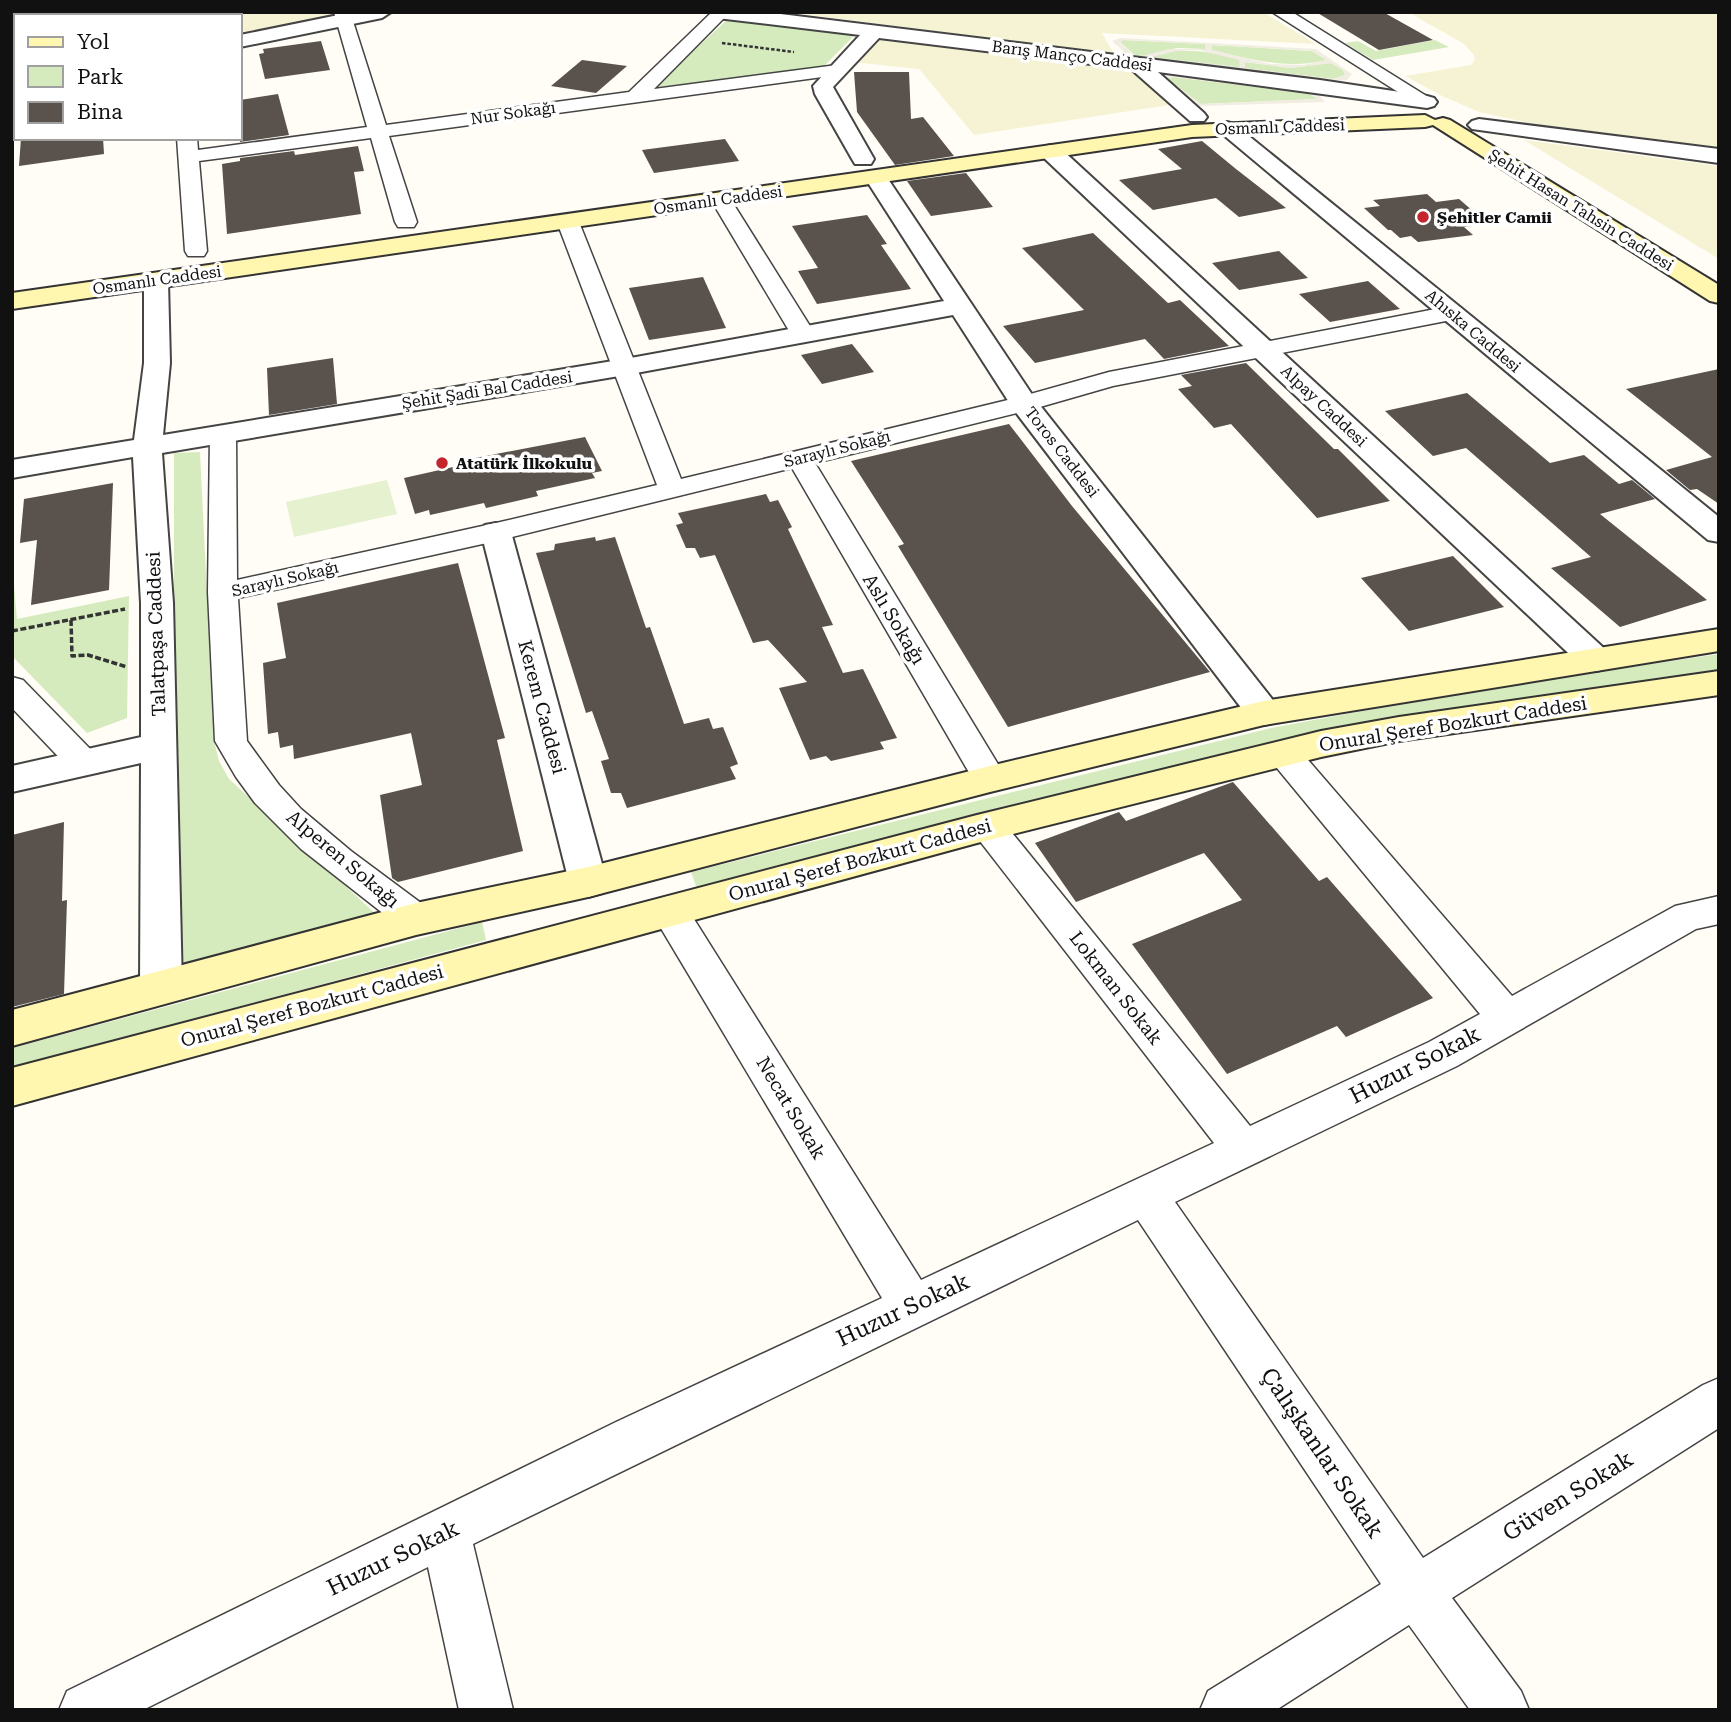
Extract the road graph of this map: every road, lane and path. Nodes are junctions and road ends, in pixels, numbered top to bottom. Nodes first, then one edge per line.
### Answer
1 (382, 12) edge
2 (1280, 12) edge
3 (719, 13) edge
4 (343, 16) edge
5 (873, 33) junction
6 (694, 39) junction
7 (242, 41) edge
8 (1137, 64) junction
9 (842, 65) junction
10 (635, 97) junction
11 (1446, 114) junction
12 (1207, 117) junction
13 (379, 131) junction
14 (188, 148) edge
15 (1051, 152) junction
16 (1719, 156) edge
17 (869, 168) junction
18 (721, 200) junction
19 (406, 222) junction
20 (568, 222) junction
21 (380, 226) dead end
22 (222, 248) dead end
23 (196, 251) junction
24 (163, 268) junction
25 (1719, 272) edge
26 (1719, 296) edge
27 (12, 300) edge
28 (960, 306) junction
29 (1451, 313) junction
30 (803, 334) junction
31 (1264, 349) junction
32 (625, 367) junction
33 (1024, 404) junction
34 (223, 434) junction
35 (147, 448) junction
36 (799, 458) junction
37 (12, 469) edge
38 (672, 489) junction
39 (496, 532) junction
40 (1719, 533) edge
41 (223, 592) junction
42 (158, 603) junction
43 (71, 620) junction
44 (12, 631) edge
45 (1719, 640) edge
46 (1596, 660) junction
47 (158, 663) junction
48 (1719, 683) edge
49 (12, 688) edge
50 (1265, 713) junction
51 (159, 746) junction
52 (1284, 754) junction
53 (83, 763) junction
54 (12, 779) edge
55 (990, 779) junction
56 (988, 827) junction
57 (588, 882) junction
58 (669, 910) junction
59 (1719, 910) edge
60 (416, 919) junction
61 (161, 987) junction
62 (1507, 1018) junction
63 (12, 1028) edge
64 (12, 1087) edge
65 (1244, 1149) junction
66 (1145, 1195) junction
67 (912, 1306) junction
68 (1719, 1401) edge
69 (445, 1532) junction
70 (1416, 1591) junction
71 (86, 1710) edge
72 (486, 1710) edge
73 (1227, 1710) edge
74 (1502, 1710) edge

1 - 4 street
2 - 11 street, Şehit Hasan Tahsin Caddesi
3 - 5 street, Barış Manço Caddesi
3 - 6 street
4 - 7 street
4 - 13 street
5 - 8 street, Barış Manço Caddesi
5 - 9 street, Toros Caddesi
6 - 9 path
6 - 10 street
8 - 11 street, Barış Manço Caddesi
8 - 12 street, Ahıska Caddesi
9 - 10 street, Nur Sokağı
9 - 17 street, Toros Caddesi
10 - 13 street, Nur Sokağı
11 - 12 main road, Osmanlı Caddesi
11 - 16 street, Barış Manço Caddesi
11 - 25 main road, Şehit Hasan Tahsin Caddesi
11 - 26 main road, Şehit Hasan Tahsin Caddesi
12 - 15 main road, Osmanlı Caddesi
12 - 17 main road, Osmanlı Caddesi
12 - 29 street, Ahıska Caddesi
13 - 14 street, Nur Sokağı
13 - 19 street
14 - 23 street
15 - 17 main road, Osmanlı Caddesi
15 - 31 street, Alpay Caddesi
17 - 18 main road, Osmanlı Caddesi
17 - 19 main road, Osmanlı Caddesi
17 - 28 street, Toros Caddesi
18 - 20 main road, Osmanlı Caddesi
18 - 30 street
19 - 21 main road, Osmanlı Caddesi
20 - 24 main road, Osmanlı Caddesi
20 - 32 street
22 - 23 main road, Osmanlı Caddesi
23 - 24 main road, Osmanlı Caddesi
24 - 27 main road, Osmanlı Caddesi
24 - 35 street, Talatpaşa Caddesi
28 - 30 street, Şehit Şadi Bal Caddesi
28 - 33 street, Toros Caddesi
29 - 31 street, Saraylı Sokağı
29 - 40 street, Ahıska Caddesi
30 - 32 street, Şehit Şadi Bal Caddesi
31 - 33 street, Saraylı Sokağı
31 - 46 street, Alpay Caddesi
32 - 34 street, Şehit Şadi Bal Caddesi
32 - 38 street
33 - 36 street, Saraylı Sokağı
33 - 50 street, Toros Caddesi
34 - 35 street, Şehit Şadi Bal Caddesi
34 - 41 street, Alperen Sokağı
35 - 37 street, Şehit Şadi Bal Caddesi
35 - 42 street, Talatpaşa Caddesi
36 - 38 street, Saraylı Sokağı
36 - 55 street, Aslı Sokağı
38 - 39 street, Saraylı Sokağı
39 - 41 street, Saraylı Sokağı
39 - 57 street, Kerem Caddesi
41 - 60 street, Alperen Sokağı
42 - 43 path
42 - 47 street, Talatpaşa Caddesi
43 - 44 path
43 - 47 path
45 - 46 main road
46 - 50 main road
47 - 51 street, Talatpaşa Caddesi
48 - 52 main road, Onural Şeref Bozkurt Caddesi
49 - 53 street
50 - 55 main road
51 - 53 street
51 - 61 street, Talatpaşa Caddesi
52 - 56 main road, Onural Şeref Bozkurt Caddesi
52 - 62 street
53 - 54 street
55 - 57 main road
56 - 58 main road, Onural Şeref Bozkurt Caddesi
56 - 65 street, Lokman Sokak
57 - 60 main road
58 - 64 main road, Onural Şeref Bozkurt Caddesi
58 - 67 street, Necat Sokak
59 - 62 street, Huzur Sokak
60 - 61 main road
61 - 63 main road
62 - 65 street, Huzur Sokak
65 - 66 street, Huzur Sokak
66 - 67 street, Huzur Sokak
66 - 70 street, Çalışkanlar Sokak
67 - 69 street, Huzur Sokak
68 - 70 street, Güven Sokak
69 - 71 street, Huzur Sokak
69 - 72 street
70 - 73 street, Güven Sokak
70 - 74 street, Çalışkanlar Sokak

